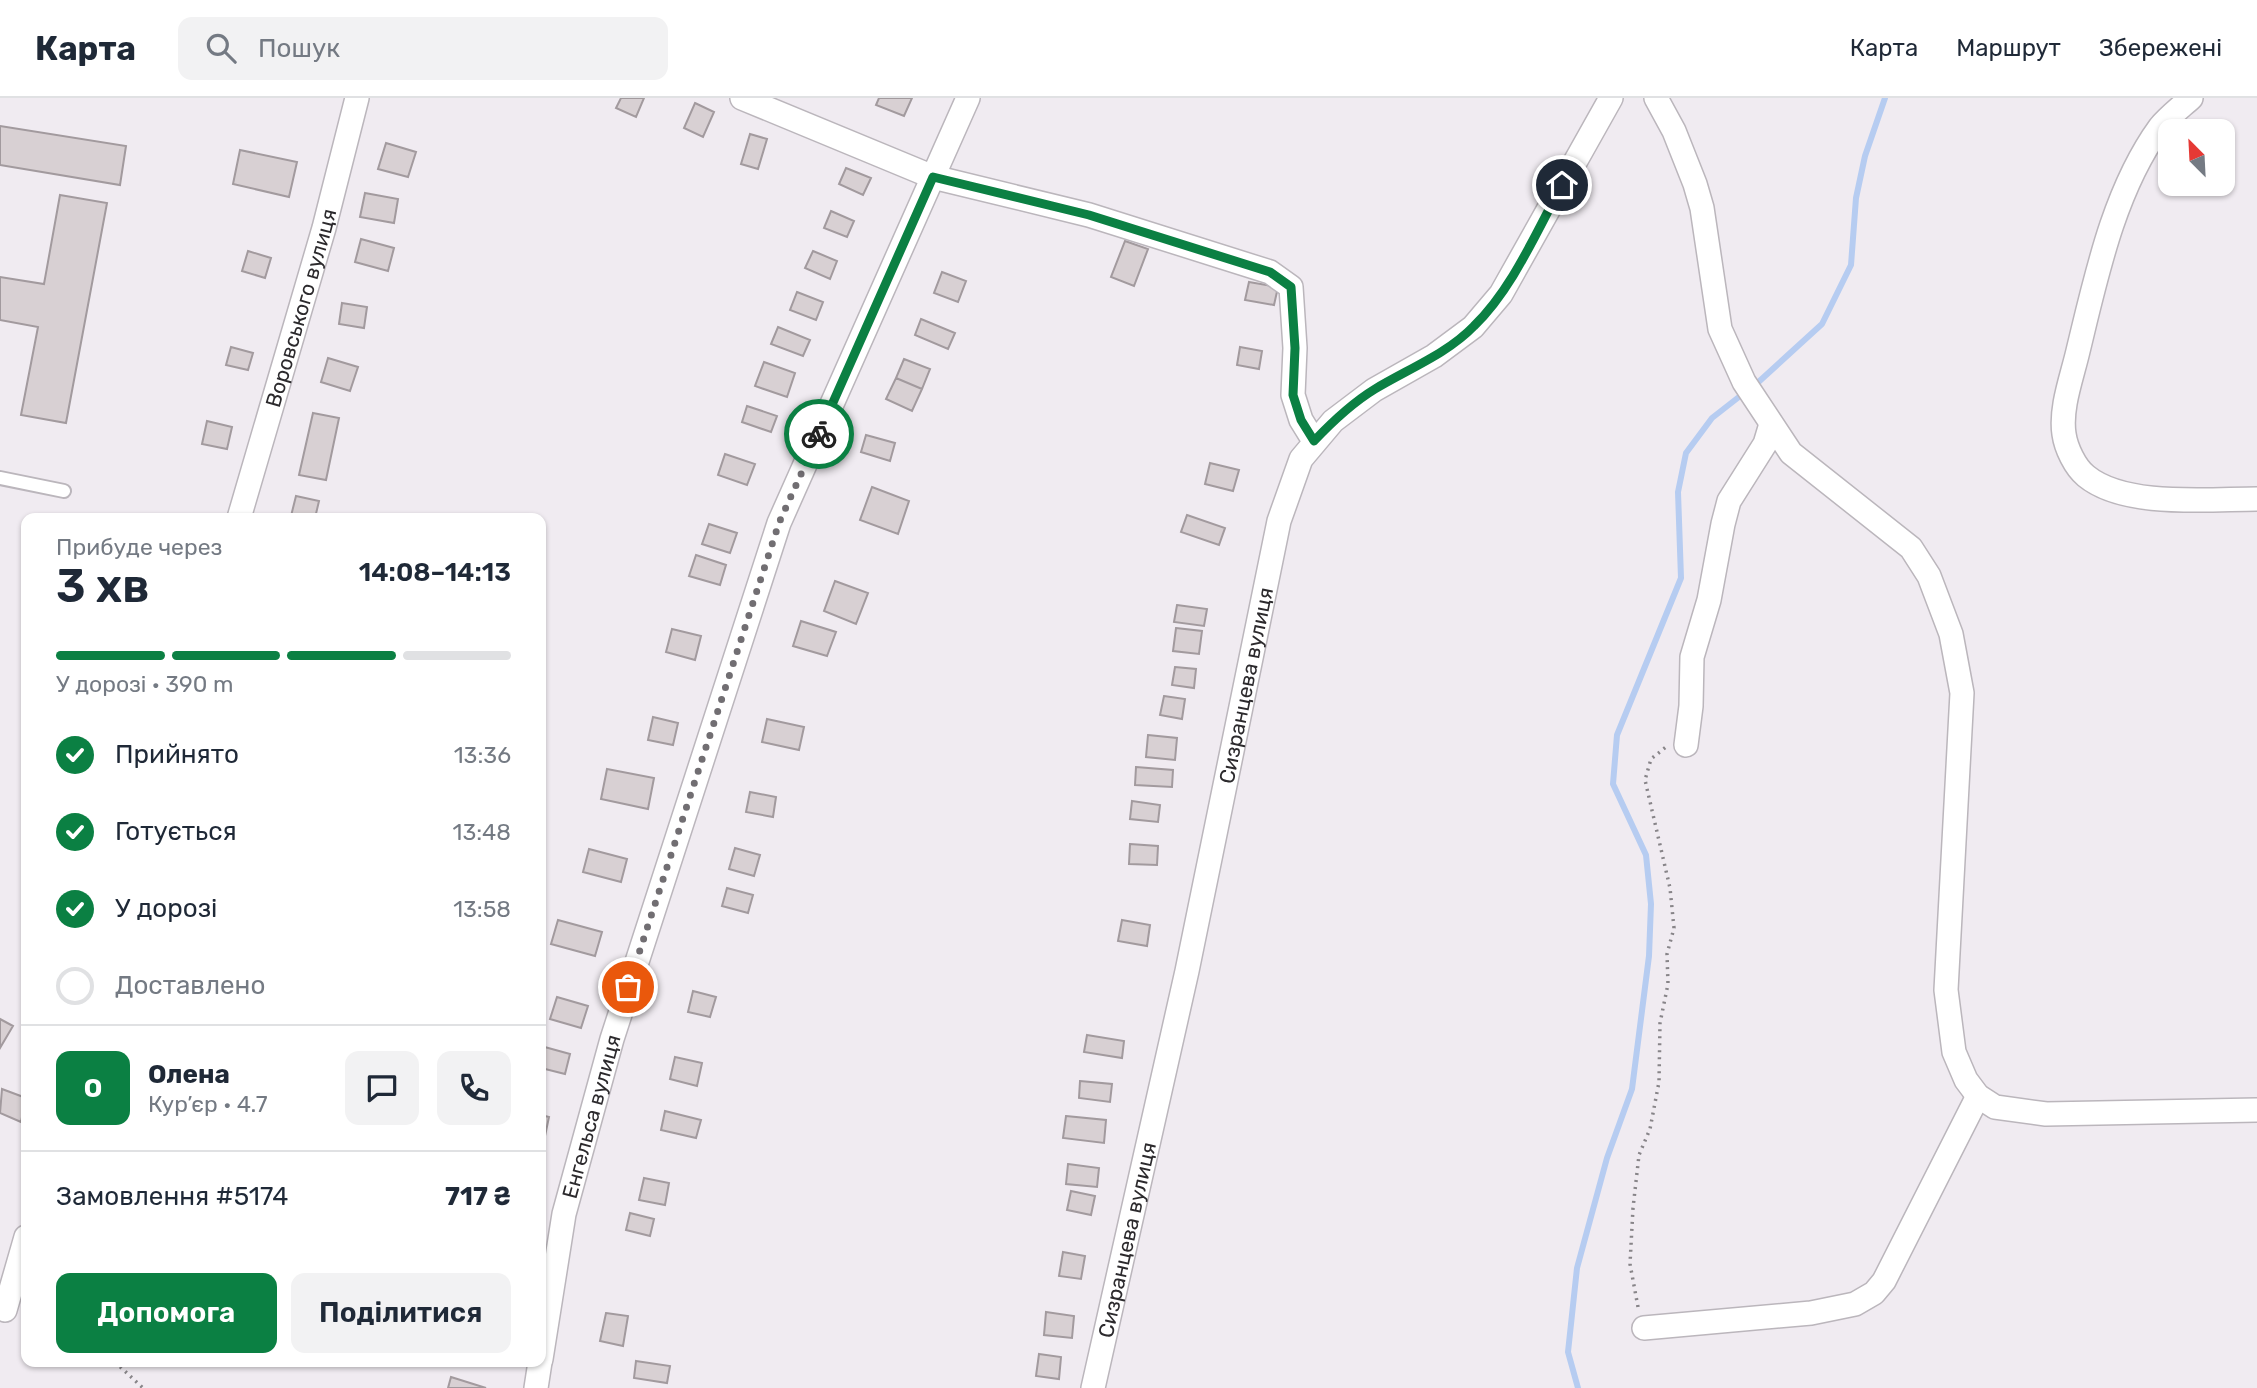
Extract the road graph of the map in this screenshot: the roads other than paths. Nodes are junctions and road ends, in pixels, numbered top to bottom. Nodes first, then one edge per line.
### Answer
1 (357, 98) edge
2 (742, 98) edge
3 (968, 98) edge
4 (1611, 98) edge
5 (1656, 98) edge
6 (2191, 98) edge
7 (933, 177) junction
8 (1771, 424) junction
9 (1314, 441) junction
10 (0, 478) edge
11 (64, 491) dead end
12 (2257, 499) edge
13 (240, 513) edge
14 (1686, 745) road end
15 (1978, 1096) junction
16 (2257, 1110) edge
17 (21, 1254) edge
18 (5, 1310) dead end
19 (546, 1324) edge
20 (1644, 1328) road end
21 (539, 1367) edge
22 (536, 1388) edge
23 (1093, 1388) edge

1 - 13 street, Воровського вулиця
2 - 7 street
3 - 7 street, Енгельса вулиця
4 - 9 street, Сизранцева вулиця
5 - 8 street
6 - 12 street
7 - 9 street
7 - 19 street, Енгельса вулиця
8 - 14 street
8 - 15 street
9 - 23 street, Сизранцева вулиця
10 - 11 lane
15 - 16 street
15 - 20 street
17 - 18 street
21 - 22 street, Енгельса вулиця

